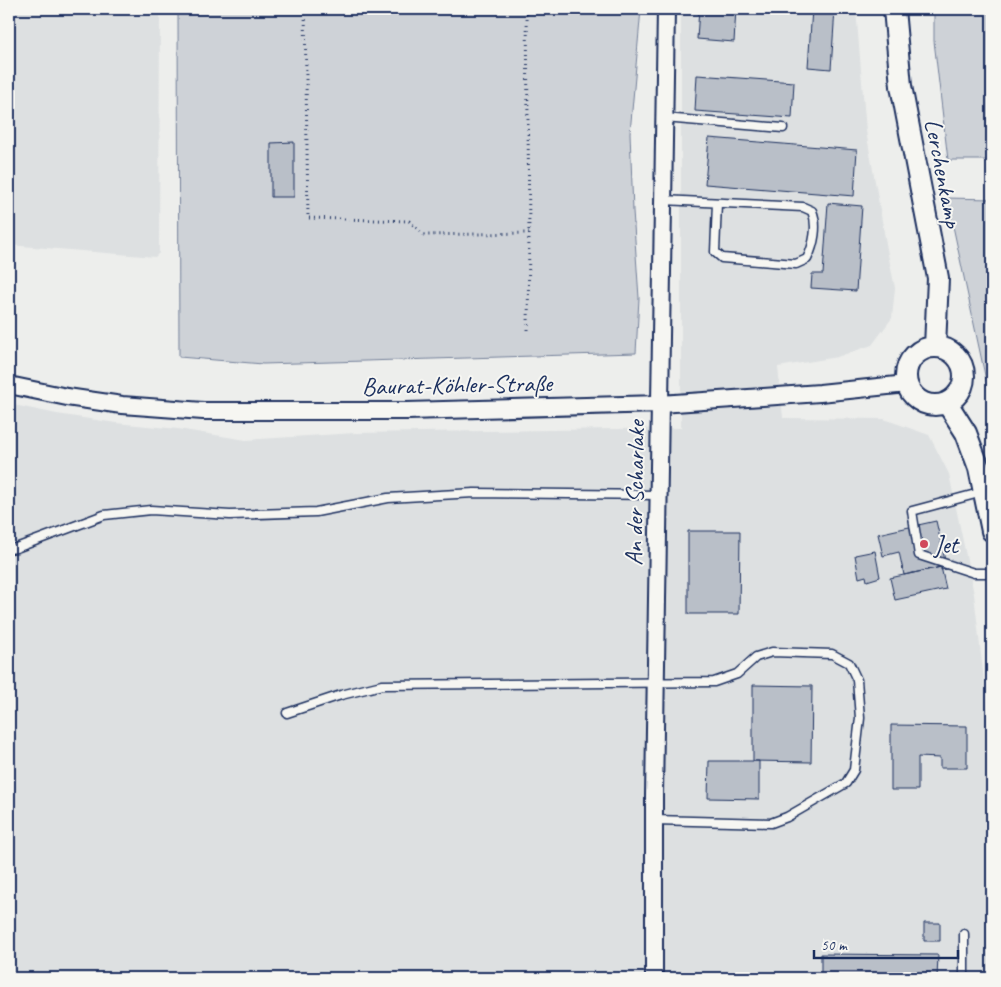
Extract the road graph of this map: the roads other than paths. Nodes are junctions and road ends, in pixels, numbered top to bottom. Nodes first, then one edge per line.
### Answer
1 (666, 9) edge
2 (894, 9) edge
3 (664, 118) junction
4 (783, 128) dead end
5 (663, 200) junction
6 (717, 203) junction
7 (935, 347) junction
8 (9, 384) edge
9 (907, 384) junction
10 (947, 403) junction
11 (660, 404) junction
12 (985, 492) junction
13 (659, 495) junction
14 (992, 531) edge
15 (9, 549) edge
16 (992, 573) edge
17 (656, 682) junction
18 (287, 713) dead end
19 (654, 820) junction
20 (964, 934) dead end
21 (654, 978) edge
22 (964, 978) edge

1 - 3 street, An der Scharlake
2 - 7 street, Lerchenkamp
3 - 4 lane
3 - 5 street, An der Scharlake
5 - 6 lane
5 - 11 street, An der Scharlake
6 - 6 lane
7 - 9 street
7 - 10 street
8 - 11 street, Baurat-Köhler-Straße
9 - 10 street
9 - 11 street, Baurat-Köhler-Straße
10 - 12 street
11 - 13 street, An der Scharlake
12 - 14 street
12 - 16 lane
13 - 15 lane
13 - 17 street, An der Scharlake
17 - 18 lane
17 - 19 street, An der Scharlake
17 - 19 lane
19 - 21 street, An der Scharlake
20 - 22 lane

